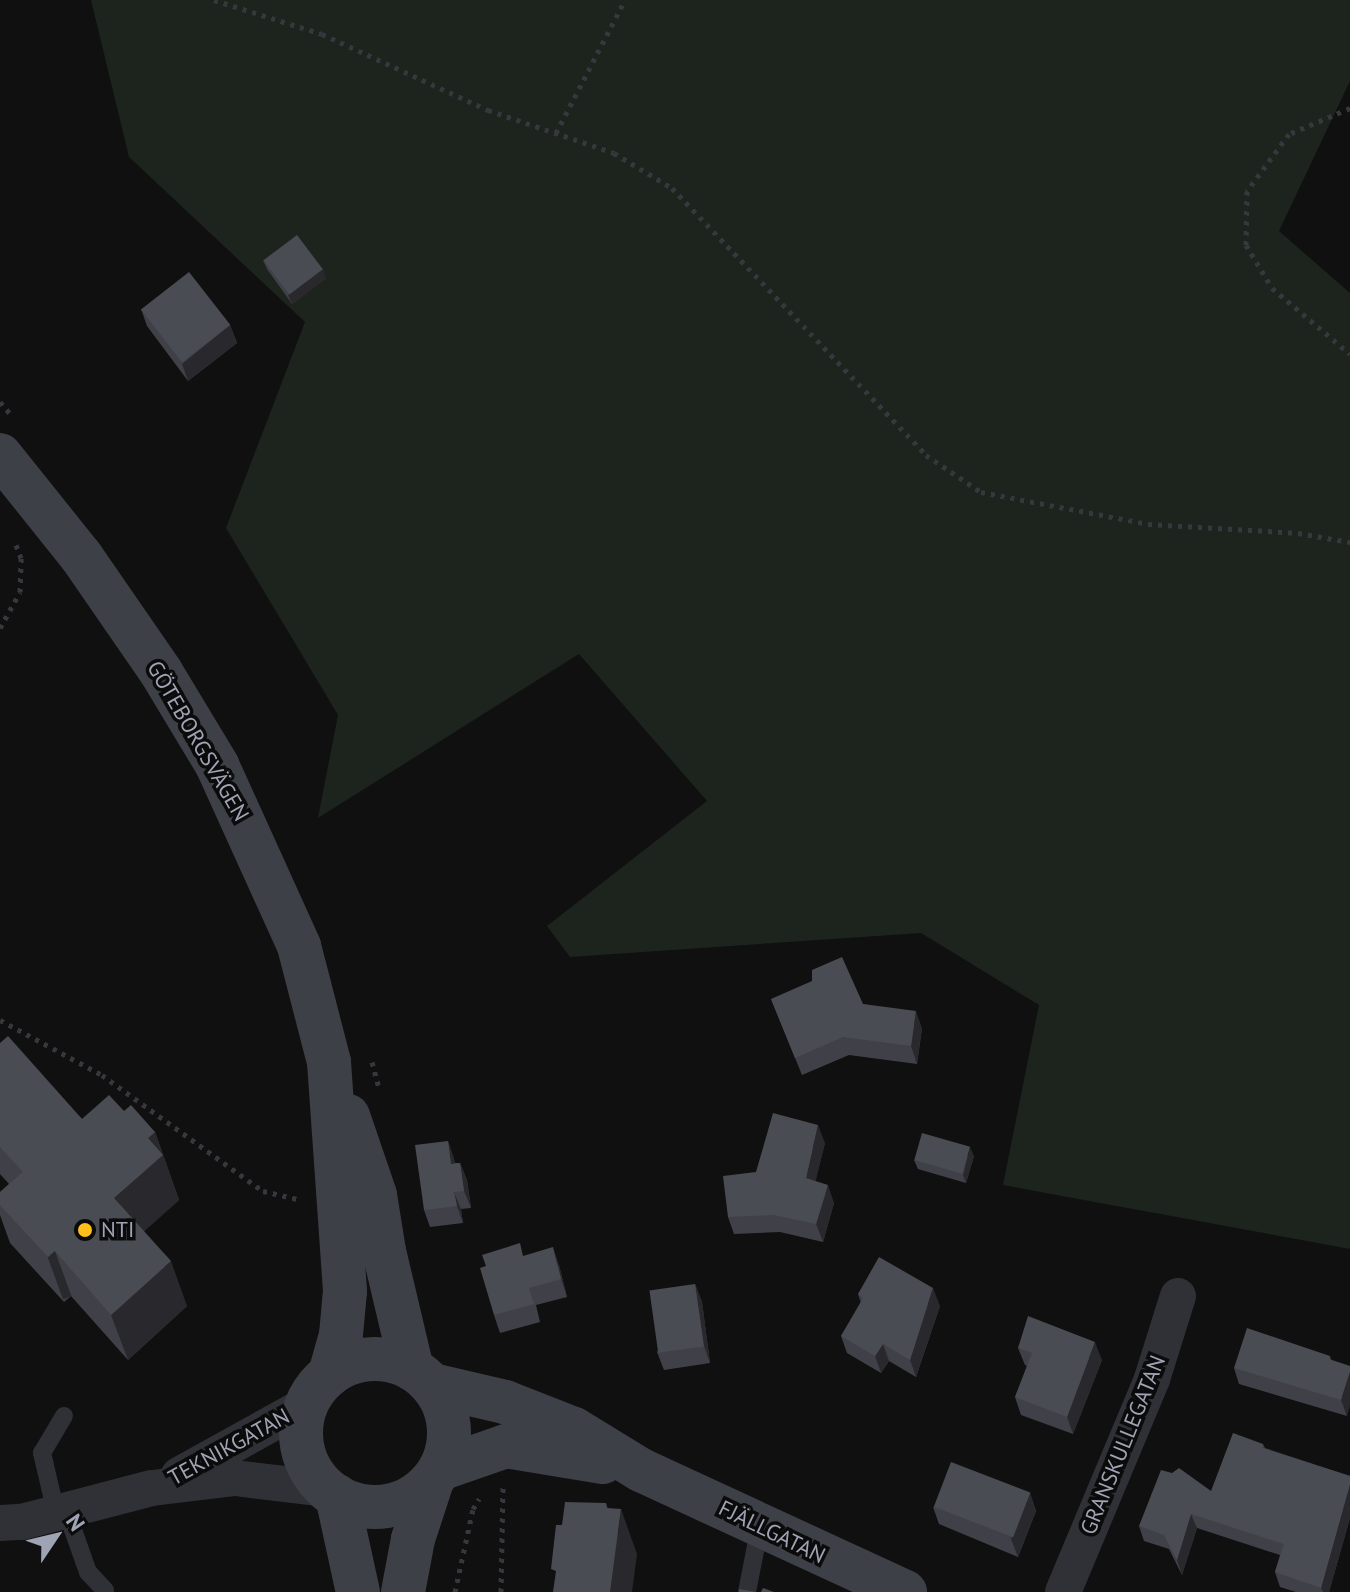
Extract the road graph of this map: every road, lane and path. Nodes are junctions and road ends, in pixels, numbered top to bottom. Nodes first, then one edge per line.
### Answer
1 (214, 0) edge
2 (625, 0) edge
3 (1350, 108) edge
4 (556, 133) junction
5 (1350, 354) edge
6 (0, 455) edge
7 (11, 532) dead end
8 (1350, 542) edge
9 (0, 628) edge
10 (0, 1020) edge
11 (329, 1062) junction
12 (339, 1200) junction
13 (1178, 1296) dead end
14 (422, 1377) junction
15 (318, 1389) junction
16 (64, 1416) dead end
17 (641, 1470) junction
18 (502, 1474) dead end
19 (436, 1475) junction
20 (152, 1488) junction
21 (332, 1493) junction
22 (61, 1512) junction
23 (0, 1523) edge
24 (760, 1526) junction
25 (105, 1590) edge
26 (358, 1592) edge
27 (403, 1592) edge
28 (501, 1592) edge
29 (747, 1592) edge
30 (905, 1592) edge
31 (1063, 1592) edge

1 - 4 path
2 - 4 path
3 - 5 path
4 - 8 path
6 - 11 street, GÖTEBORGSVÄGEN
7 - 9 path
10 - 12 path
11 - 12 street, GÖTEBORGSVÄGEN
11 - 14 street, GÖTEBORGSVÄGEN
12 - 15 street, GÖTEBORGSVÄGEN
13 - 31 street, GRANSKULLEGATAN
14 - 15 street
14 - 17 street, FJÄLLGATAN
14 - 19 street
15 - 20 street, TEKNIKGATAN
15 - 21 street
16 - 22 lane
17 - 19 street, FJÄLLGATAN
17 - 24 street, FJÄLLGATAN
18 - 28 path
19 - 21 street
19 - 27 street
20 - 21 street, TEKNIKGATAN
20 - 22 street, TEKNIKGATAN
21 - 26 street
22 - 23 street, TEKNIKGATAN
22 - 25 lane
24 - 29 lane
24 - 30 street, FJÄLLGATAN

